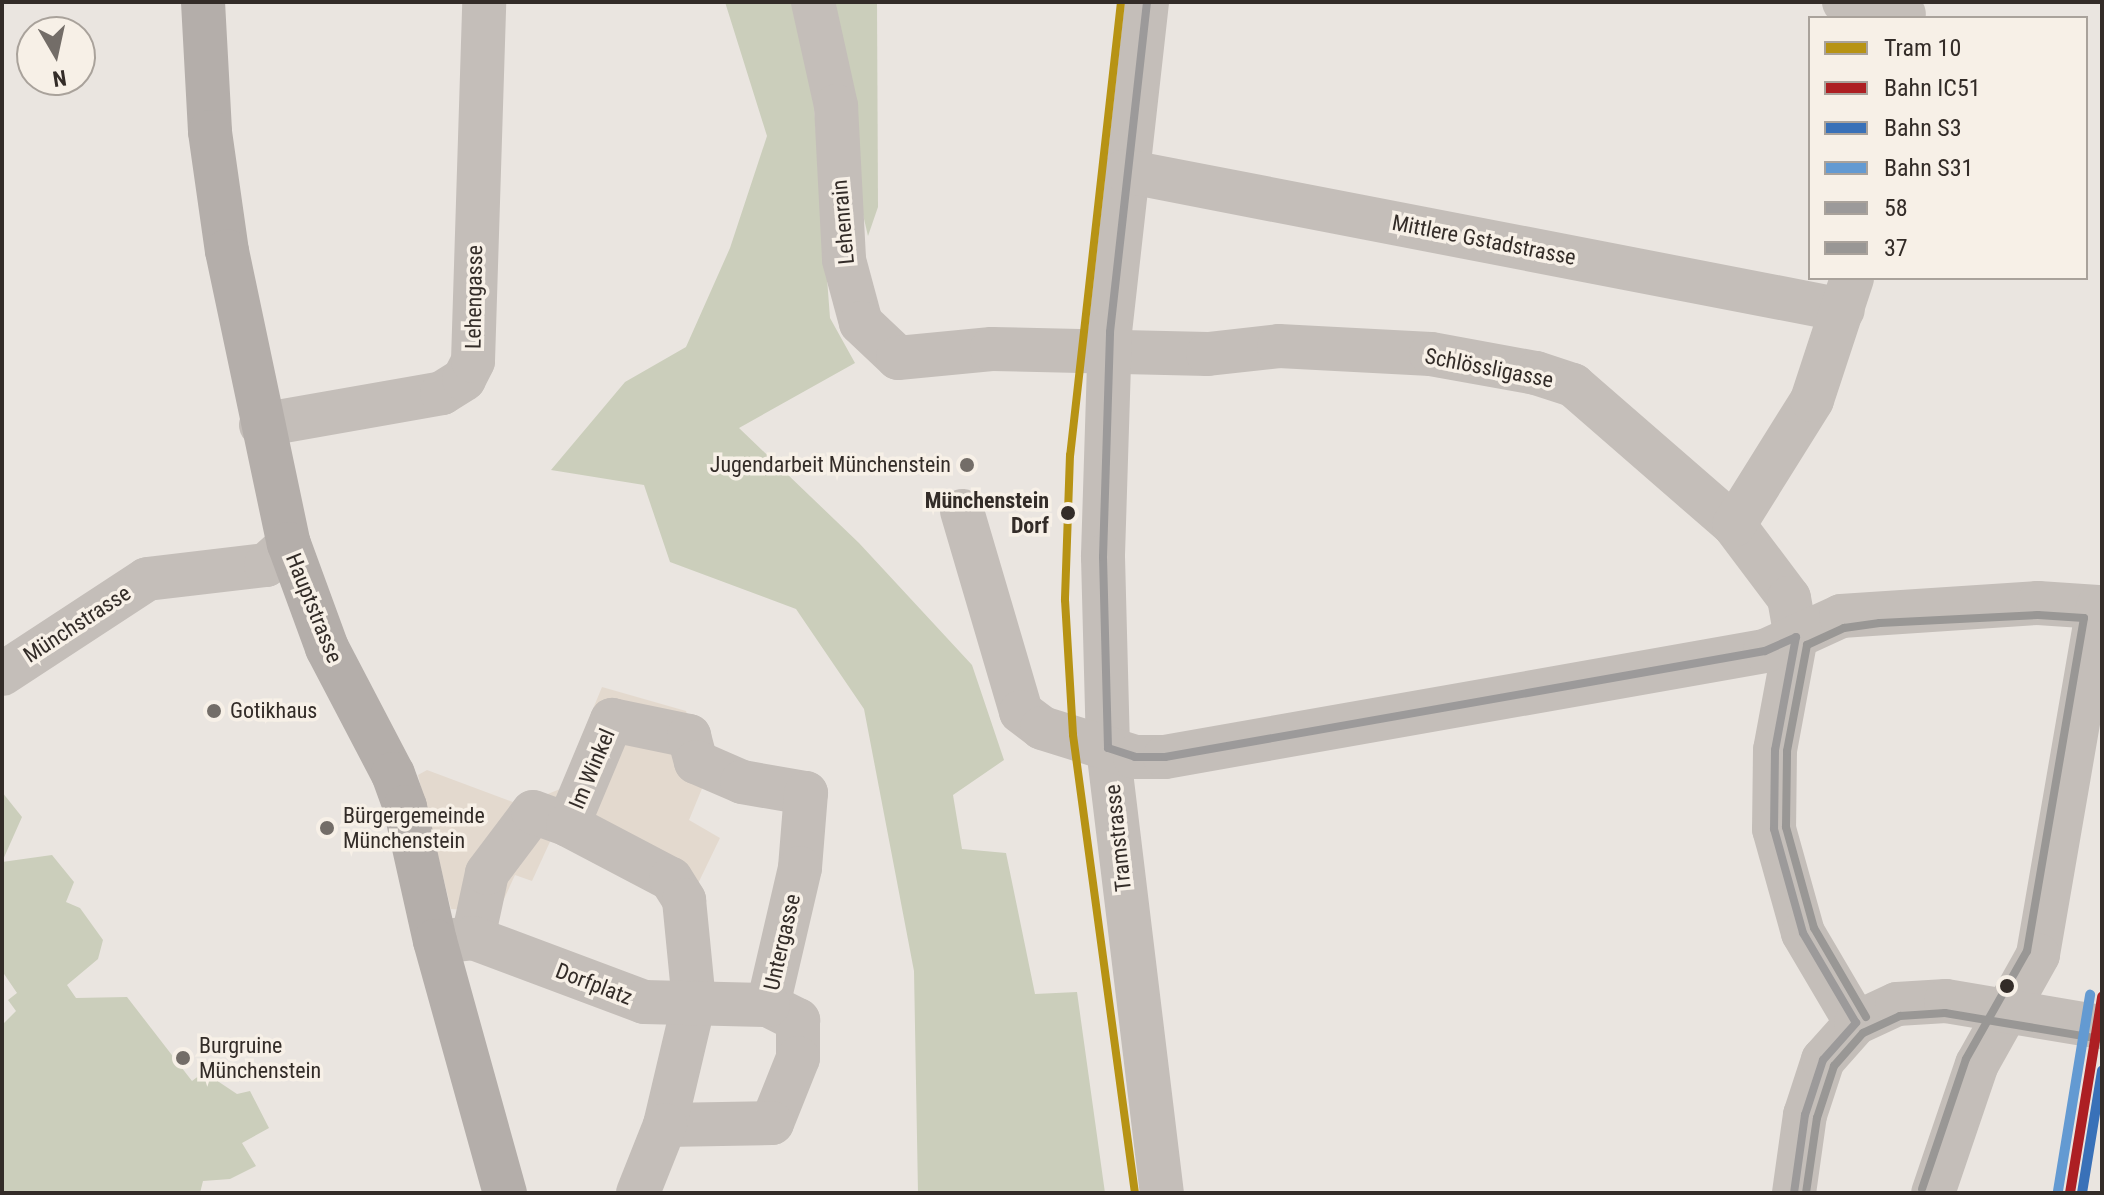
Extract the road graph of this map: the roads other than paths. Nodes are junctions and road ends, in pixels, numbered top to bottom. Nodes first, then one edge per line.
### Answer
1 (203, 2) edge
2 (484, 2) edge
3 (813, 2) edge
4 (1147, 2) edge
5 (1844, 2) edge
6 (1904, 11) edge
7 (1125, 171) junction
8 (1847, 294) edge
9 (1109, 353) junction
10 (261, 425) junction
11 (962, 511) dead end
12 (1734, 525) junction
13 (289, 544) junction
14 (1796, 637) junction
15 (2, 674) edge
16 (1108, 748) junction
17 (696, 762) joint
18 (568, 825) junction
19 (454, 940) junction
20 (694, 1002) junction
21 (768, 1005) junction
22 (1856, 1023) junction
23 (2102, 1027) edge
24 (665, 1125) junction
25 (1796, 1176) edge
26 (505, 1193) edge
27 (638, 1193) edge
28 (1162, 1193) edge
29 (1933, 1193) edge

1 - 10 main road, Hauptstrasse
2 - 10 street, Lehengasse
3 - 9 street, Lehenrain
4 - 7 street, Tramstrasse
5 - 6 street
7 - 8 street, Mittlere Gstadstrasse
7 - 9 street, Tramstrasse
8 - 12 street
9 - 12 street, Schlössligasse
9 - 16 street, Tramstrasse
10 - 13 main road, Hauptstrasse
11 - 16 street
12 - 14 street, Schlössligasse
13 - 15 street, Münchstrasse
13 - 19 main road, Hauptstrasse
14 - 16 street
14 - 22 street
14 - 29 street
16 - 28 street, Tramstrasse
17 - 18 street, Im Winkel
17 - 21 street, Untergasse
18 - 19 street
18 - 20 street
19 - 20 street, Dorfplatz
19 - 26 main road, Hauptstrasse
20 - 21 street, Dorfplatz
20 - 24 street
21 - 24 street, Untergasse
22 - 23 street, bridge
22 - 25 street
24 - 27 street

